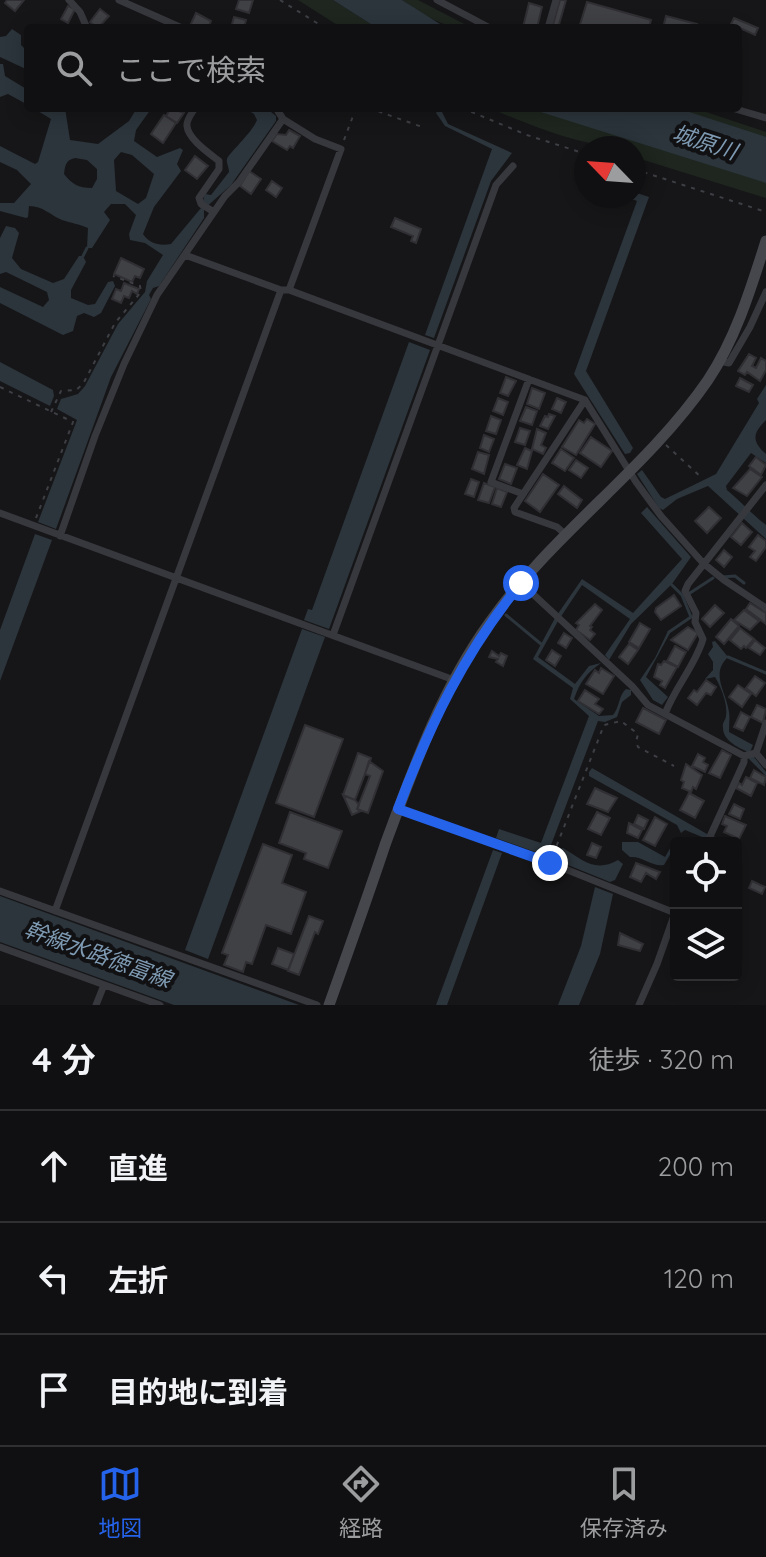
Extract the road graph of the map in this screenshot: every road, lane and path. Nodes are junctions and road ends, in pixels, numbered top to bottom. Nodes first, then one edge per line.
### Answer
1 (69, 0) edge
2 (119, 0) edge
3 (280, 0) edge
4 (437, 0) edge
5 (556, 0) edge
6 (85, 24) edge
7 (173, 24) edge
8 (319, 24) edge
9 (482, 24) edge
10 (549, 24) edge
11 (742, 110) edge
12 (193, 112) edge
13 (279, 112) edge
14 (355, 112) edge
15 (380, 112) edge
16 (472, 112) edge
17 (766, 118) edge
18 (283, 119) junction
19 (425, 128) dead end
20 (341, 149) junction
21 (574, 150) edge
22 (513, 166) dead end
23 (646, 173) edge
24 (208, 208) junction
25 (766, 212) edge
26 (766, 241) edge
27 (185, 255) junction
28 (113, 276) dead end
29 (285, 290) junction
30 (766, 292) edge
31 (438, 345) junction
32 (719, 361) junction
33 (529, 379) junction
34 (0, 387) edge
35 (585, 400) junction
36 (51, 412) junction
37 (659, 439) junction
38 (629, 470) junction
39 (702, 478) dead end
40 (766, 485) edge
41 (523, 494) junction
42 (0, 513) edge
43 (34, 525) junction
44 (566, 535) junction
45 (60, 536) junction
46 (703, 563) junction
47 (176, 579) junction
48 (521, 583) junction
49 (766, 608) edge
50 (333, 635) junction
51 (454, 680) junction
52 (665, 714) junction
53 (766, 723) edge
54 (749, 755) junction
55 (766, 765) edge
56 (674, 766) dead end
57 (398, 809) junction
58 (710, 837) edge
59 (550, 863) junction
60 (0, 891) edge
61 (670, 910) edge
62 (55, 911) junction
63 (670, 926) edge
64 (0, 947) edge
65 (104, 985) junction
66 (96, 1005) edge
67 (160, 1005) edge
68 (317, 1005) edge
69 (329, 1005) edge
70 (639, 1005) edge

1 - 6 street
2 - 7 street
3 - 8 path
4 - 9 street
5 - 10 street
11 - 17 street
12 - 24 street
13 - 18 street
14 - 20 path
15 - 19 path
16 - 21 path
18 - 20 street
18 - 24 street
20 - 29 street
22 - 31 street
23 - 25 path
24 - 27 street
26 - 32 street
27 - 29 street
27 - 45 street
28 - 36 path
29 - 31 street
29 - 47 street
30 - 32 street
31 - 33 street
31 - 50 street
32 - 37 street
33 - 35 street
33 - 41 street
34 - 36 path
35 - 38 street
35 - 41 street
36 - 43 path
37 - 38 street
37 - 39 path
38 - 44 street
38 - 46 street
40 - 46 street
41 - 44 street
42 - 43 street
43 - 45 street
44 - 48 street
45 - 47 street
46 - 49 street
46 - 52 street
47 - 50 street
47 - 62 street
48 - 51 street
48 - 52 street
50 - 51 street
51 - 57 street
52 - 54 street
53 - 54 street
54 - 55 street
54 - 58 street
56 - 59 path
57 - 59 street
57 - 69 street
59 - 61 street
60 - 62 street
62 - 68 street
63 - 70 street
64 - 65 street
65 - 66 street
65 - 67 street

